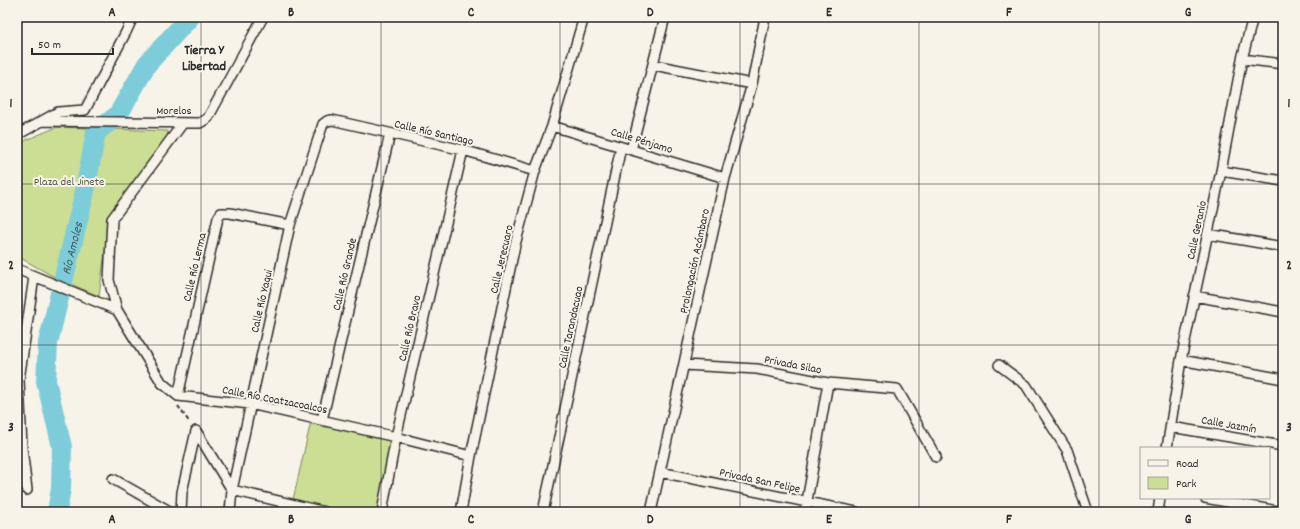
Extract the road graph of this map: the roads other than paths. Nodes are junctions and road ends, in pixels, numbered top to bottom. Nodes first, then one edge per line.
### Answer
1 (132, 17) edge
2 (263, 17) edge
3 (584, 17) edge
4 (665, 17) edge
5 (765, 17) edge
6 (1253, 17) edge
7 (1242, 59) junction
8 (1283, 64) edge
9 (654, 65) junction
10 (752, 84) junction
11 (42, 121) junction
12 (326, 121) joint
13 (183, 123) junction
14 (552, 126) junction
15 (390, 134) junction
16 (17, 135) edge
17 (621, 146) junction
18 (463, 150) junction
19 (631, 150) junction
20 (535, 170) junction
21 (1221, 171) junction
22 (725, 178) junction
23 (1283, 181) edge
24 (290, 225) junction
25 (1208, 234) junction
26 (1283, 248) edge
27 (17, 269) edge
28 (34, 277) junction
29 (1194, 296) junction
30 (117, 310) junction
31 (1283, 312) edge
32 (1181, 360) junction
33 (684, 365) junction
34 (999, 365) dead end
35 (1283, 378) edge
36 (828, 383) junction
37 (178, 396) junction
38 (250, 404) junction
39 (322, 420) junction
40 (1171, 427) junction
41 (396, 437) junction
42 (1283, 446) edge
43 (1167, 447) edge
44 (471, 456) junction
45 (936, 457) dead end
46 (660, 472) junction
47 (113, 479) dead end
48 (27, 490) dead end
49 (232, 490) junction
50 (1160, 499) edge
51 (1211, 499) edge
52 (806, 502) junction
53 (171, 512) edge
54 (181, 512) edge
55 (230, 512) edge
56 (325, 512) edge
57 (382, 512) edge
58 (461, 512) edge
59 (543, 512) edge
60 (651, 512) edge
61 (805, 512) edge
62 (856, 512) edge
63 (1088, 512) edge
64 (1158, 512) edge
65 (1283, 512) edge

1 - 11 street
2 - 13 street, Morelos
3 - 14 street, Calle Jerecuaro
4 - 9 street
5 - 10 street, Prolongación Acámbaro
6 - 7 street, Calle Geranio
7 - 8 street
7 - 21 street, Calle Geranio
9 - 10 street
9 - 19 street
10 - 22 street, Prolongación Acámbaro
11 - 13 street, Morelos
11 - 16 street
12 - 15 street, Calle Río Santiago
12 - 24 street, Calle Río Yaqui
13 - 30 street
14 - 17 street, Calle Pénjamo
14 - 20 street, Calle Jerecuaro
15 - 18 street, Calle Río Santiago
15 - 39 street, Calle Río Grande
17 - 19 street, Calle Pénjamo
17 - 59 street, Calle Tarandacuao
18 - 20 street, Calle Río Santiago
18 - 41 street, Calle Río Bravo
19 - 22 street, Calle Pénjamo
20 - 44 street, Calle Jerecuaro
21 - 23 street
21 - 25 street, Calle Geranio
22 - 33 street, Prolongación Acámbaro
24 - 37 street, Calle Río Lerma
24 - 38 street, Calle Río Yaqui
25 - 26 street
25 - 29 street, Calle Geranio
27 - 28 street
28 - 30 street
28 - 48 street
29 - 31 street
29 - 32 street, Calle Geranio
30 - 37 street
32 - 35 street
32 - 40 street, Calle Geranio
33 - 36 street, Privada Silao
33 - 46 street, Prolongación Acámbaro
34 - 63 street
36 - 45 street, Privada Silao
36 - 52 street
37 - 38 street, Calle Río Coatzacoalcos
38 - 39 street, Calle Río Coatzacoalcos
38 - 49 street, Calle Río Yaqui
39 - 41 street, Calle Río Coatzacoalcos
40 - 42 street, Calle Jazmín
40 - 43 street, Calle Geranio
41 - 44 street, Calle Río Coatzacoalcos
41 - 57 street, Calle Río Bravo
44 - 58 street, Calle Jerecuaro
46 - 52 street, Privada San Felipe
46 - 60 street, Prolongación Acámbaro
47 - 53 street
49 - 54 street
49 - 55 street, Calle Río Yaqui
49 - 56 street
50 - 64 street
51 - 65 street
52 - 61 street
52 - 62 street, Privada San Felipe

